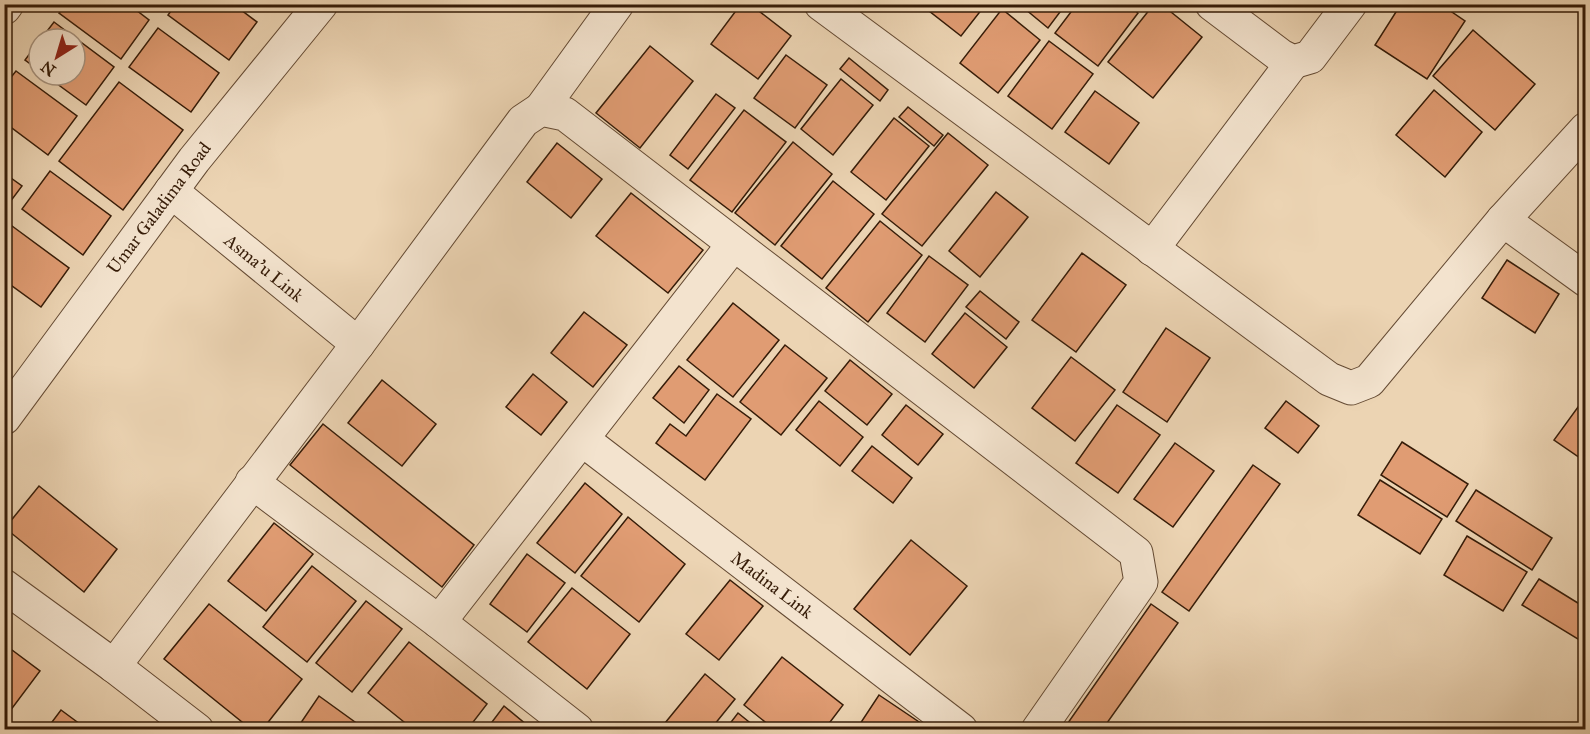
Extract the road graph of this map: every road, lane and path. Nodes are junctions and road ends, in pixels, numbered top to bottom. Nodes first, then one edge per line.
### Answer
1 (7, 4) edge
2 (617, 4) edge
3 (821, 4) edge
4 (1212, 4) edge
5 (1350, 4) edge
6 (315, 7) edge
7 (4, 8) edge
8 (1293, 62) junction
9 (541, 109) junction
10 (1586, 129) edge
11 (171, 191) junction
12 (1503, 220) junction
13 (734, 245) junction
14 (1152, 249) junction
15 (1586, 280) edge
16 (358, 344) junction
17 (4, 418) edge
18 (583, 440) junction
19 (252, 482) junction
20 (4, 586) edge
21 (439, 622) junction
22 (114, 666) junction
23 (196, 729) edge
24 (577, 729) edge
25 (961, 729) edge
26 (1038, 729) edge

1 - 7 street
2 - 9 street
3 - 14 street
4 - 8 street
5 - 8 street
6 - 11 street, Umar Galadima Road
8 - 14 street
9 - 13 street
9 - 16 street
10 - 12 street
11 - 16 street, Asma'u Link
11 - 17 street, Umar Galadima Road
12 - 14 street
12 - 15 street
13 - 18 street
13 - 26 street
16 - 19 street
18 - 21 street
18 - 25 street, Madina Link
19 - 21 street
19 - 22 street
20 - 22 street
21 - 24 street
22 - 23 street

